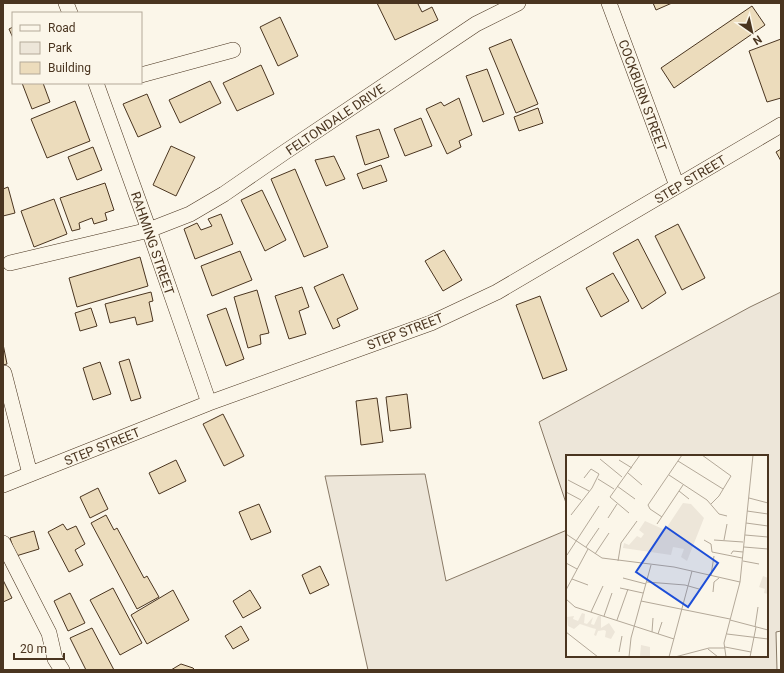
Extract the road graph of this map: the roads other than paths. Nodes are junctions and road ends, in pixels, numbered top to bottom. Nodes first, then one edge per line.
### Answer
1 (518, 3) edge
2 (609, 3) edge
3 (233, 50) dead end
4 (142, 75) edge
5 (101, 84) edge
6 (781, 125) edge
7 (677, 186) junction
8 (149, 230) junction
9 (10, 263) dead end
10 (4, 373) edge
11 (209, 403) junction
12 (30, 474) junction
13 (3, 485) edge
14 (3, 543) edge
15 (62, 670) edge

1 - 8 street, FELTONDALE DRIVE
2 - 7 street, COCKBURN STREET
3 - 4 street
5 - 8 street, RAHMING STREET
6 - 7 street, STEP STREET
7 - 11 street, STEP STREET
8 - 9 street, FELTONDALE DRIVE
8 - 11 street, RAHMING STREET
10 - 12 street
11 - 12 street, STEP STREET
12 - 13 street, STEP STREET
14 - 15 street

